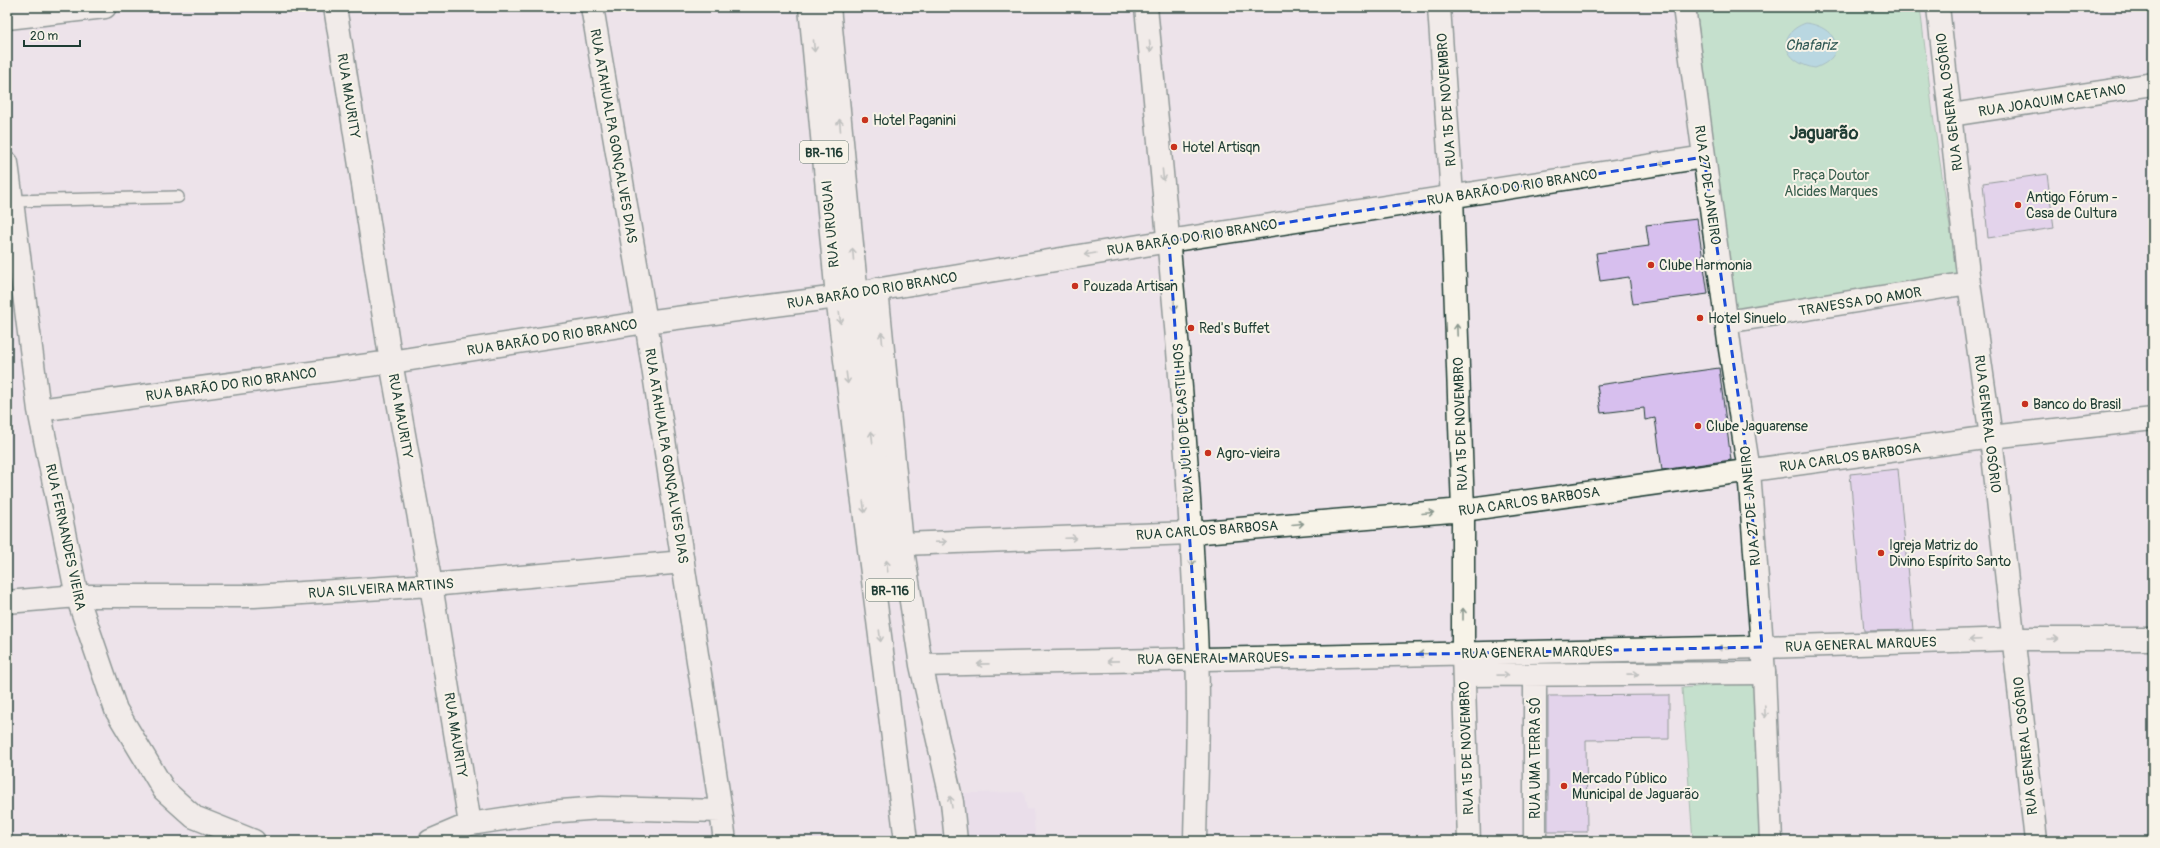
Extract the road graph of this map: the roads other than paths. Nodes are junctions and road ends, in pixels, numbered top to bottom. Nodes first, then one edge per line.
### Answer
1 (104, 7) edge
2 (335, 7) edge
3 (592, 7) edge
4 (810, 7) edge
5 (830, 7) edge
6 (1146, 7) edge
7 (1439, 7) edge
8 (1684, 7) edge
9 (1938, 7) edge
10 (7, 18) edge
11 (2153, 84) edge
12 (1951, 115) junction
13 (1704, 157) junction
14 (7, 163) edge
15 (1452, 196) junction
16 (178, 197) dead end
17 (12, 202) junction
18 (1169, 241) junction
19 (1969, 284) junction
20 (877, 289) junction
21 (847, 295) junction
22 (646, 322) junction
23 (1726, 322) junction
24 (852, 339) junction
25 (391, 362) junction
26 (39, 410) junction
27 (2153, 419) edge
28 (1991, 437) junction
29 (1749, 471) junction
30 (1464, 510) junction
31 (1191, 533) junction
32 (902, 544) junction
33 (683, 562) junction
34 (431, 585) junction
35 (77, 596) junction
36 (7, 602) edge
37 (2014, 639) junction
38 (2153, 639) edge
39 (1762, 647) junction
40 (1464, 653) junction
41 (1198, 659) junction
42 (921, 665) junction
43 (1764, 673) junction
44 (1464, 675) junction
45 (1534, 675) junction
46 (721, 811) junction
47 (470, 824) junction
48 (254, 841) edge
49 (430, 841) edge
50 (725, 841) edge
51 (906, 841) edge
52 (918, 841) edge
53 (956, 841) edge
54 (1195, 841) edge
55 (1469, 841) edge
56 (1535, 841) edge
57 (1771, 841) edge
58 (2036, 841) edge

1 - 10 main road
2 - 25 main road, RUA MAURITY
3 - 22 main road, RUA ATAHUALPA GONÇALVES DIAS
4 -> 21 main road, RUA URUGUAI / BR-116
21 -> 5 main road, RUA URUGUAI / BR-116
6 -> 18 main road, RUA JÚLIO DE CASTILHOS
7 - 15 main road, RUA 15 DE NOVEMBRO
8 - 13 main road, RUA 27 DE JANEIRO
9 - 12 main road, RUA GENERAL OSÓRIO
11 - 12 main road, RUA JOAQUIM CAETANO
12 - 19 main road, RUA GENERAL OSÓRIO
13 -> 15 main road, RUA BARÃO DO RIO BRANCO
13 - 23 main road, RUA 27 DE JANEIRO
14 - 17 main road, RUA FERNANDES VIEIRA
15 -> 18 main road, RUA BARÃO DO RIO BRANCO
30 -> 15 main road, RUA 15 DE NOVEMBRO
16 - 17 lane
17 - 26 main road, RUA FERNANDES VIEIRA
18 -> 20 main road, RUA BARÃO DO RIO BRANCO
18 -> 31 main road, RUA JÚLIO DE CASTILHOS
19 - 23 main road, TRAVESSA DO AMOR
19 - 28 main road, RUA GENERAL OSÓRIO
20 - 21 main road, RUA BARÃO DO RIO BRANCO
32 -> 20 main road
21 - 22 main road, RUA BARÃO DO RIO BRANCO
21 - 24 main road, BR-116
22 - 25 main road, RUA BARÃO DO RIO BRANCO
22 - 33 main road, RUA ATAHUALPA GONÇALVES DIAS
23 - 29 main road, RUA 27 DE JANEIRO
24 -> 51 main road, BR-116
52 -> 24 main road, BR-116
25 - 26 main road, RUA BARÃO DO RIO BRANCO
25 - 34 main road, RUA MAURITY
26 - 35 main road, RUA FERNANDES VIEIRA
27 - 28 main road, RUA CARLOS BARBOSA
28 - 29 main road, RUA CARLOS BARBOSA
28 - 37 main road, RUA GENERAL OSÓRIO
29 - 30 main road, RUA CARLOS BARBOSA
29 - 39 main road, RUA 27 DE JANEIRO
31 -> 30 main road, RUA CARLOS BARBOSA
40 -> 30 main road, RUA 15 DE NOVEMBRO
32 -> 31 main road, RUA CARLOS BARBOSA
31 -> 41 main road, RUA JÚLIO DE CASTILHOS
32 - 42 main road
33 - 34 main road, RUA SILVEIRA MARTINS
33 - 46 main road, RUA ATAHUALPA GONÇALVES DIAS
34 - 35 main road, RUA SILVEIRA MARTINS
34 - 47 main road, RUA MAURITY
35 - 36 main road, RUA SILVEIRA MARTINS
35 - 48 main road, RUA FERNANDES VIEIRA
37 -> 38 main road, RUA GENERAL MARQUES
37 -> 39 main road, RUA GENERAL MARQUES
37 - 58 main road, RUA GENERAL OSÓRIO
39 -> 40 main road, RUA GENERAL MARQUES
39 - 43 main road, RUA 27 DE JANEIRO
40 -> 41 main road, RUA GENERAL MARQUES
40 - 44 main road, RUA 15 DE NOVEMBRO
41 -> 42 main road, RUA GENERAL MARQUES
41 - 54 main road, RUA JÚLIO DE CASTILHOS
53 -> 42 main road
45 -> 43 main road
43 -> 57 main road, RUA 27 DE JANEIRO
44 -> 45 main road
44 - 55 main road, RUA 15 DE NOVEMBRO
45 - 56 main road, RUA UMA TERRA SÓ
46 - 47 main road
46 - 50 main road, RUA ATAHUALPA GONÇALVES DIAS
47 - 49 main road

